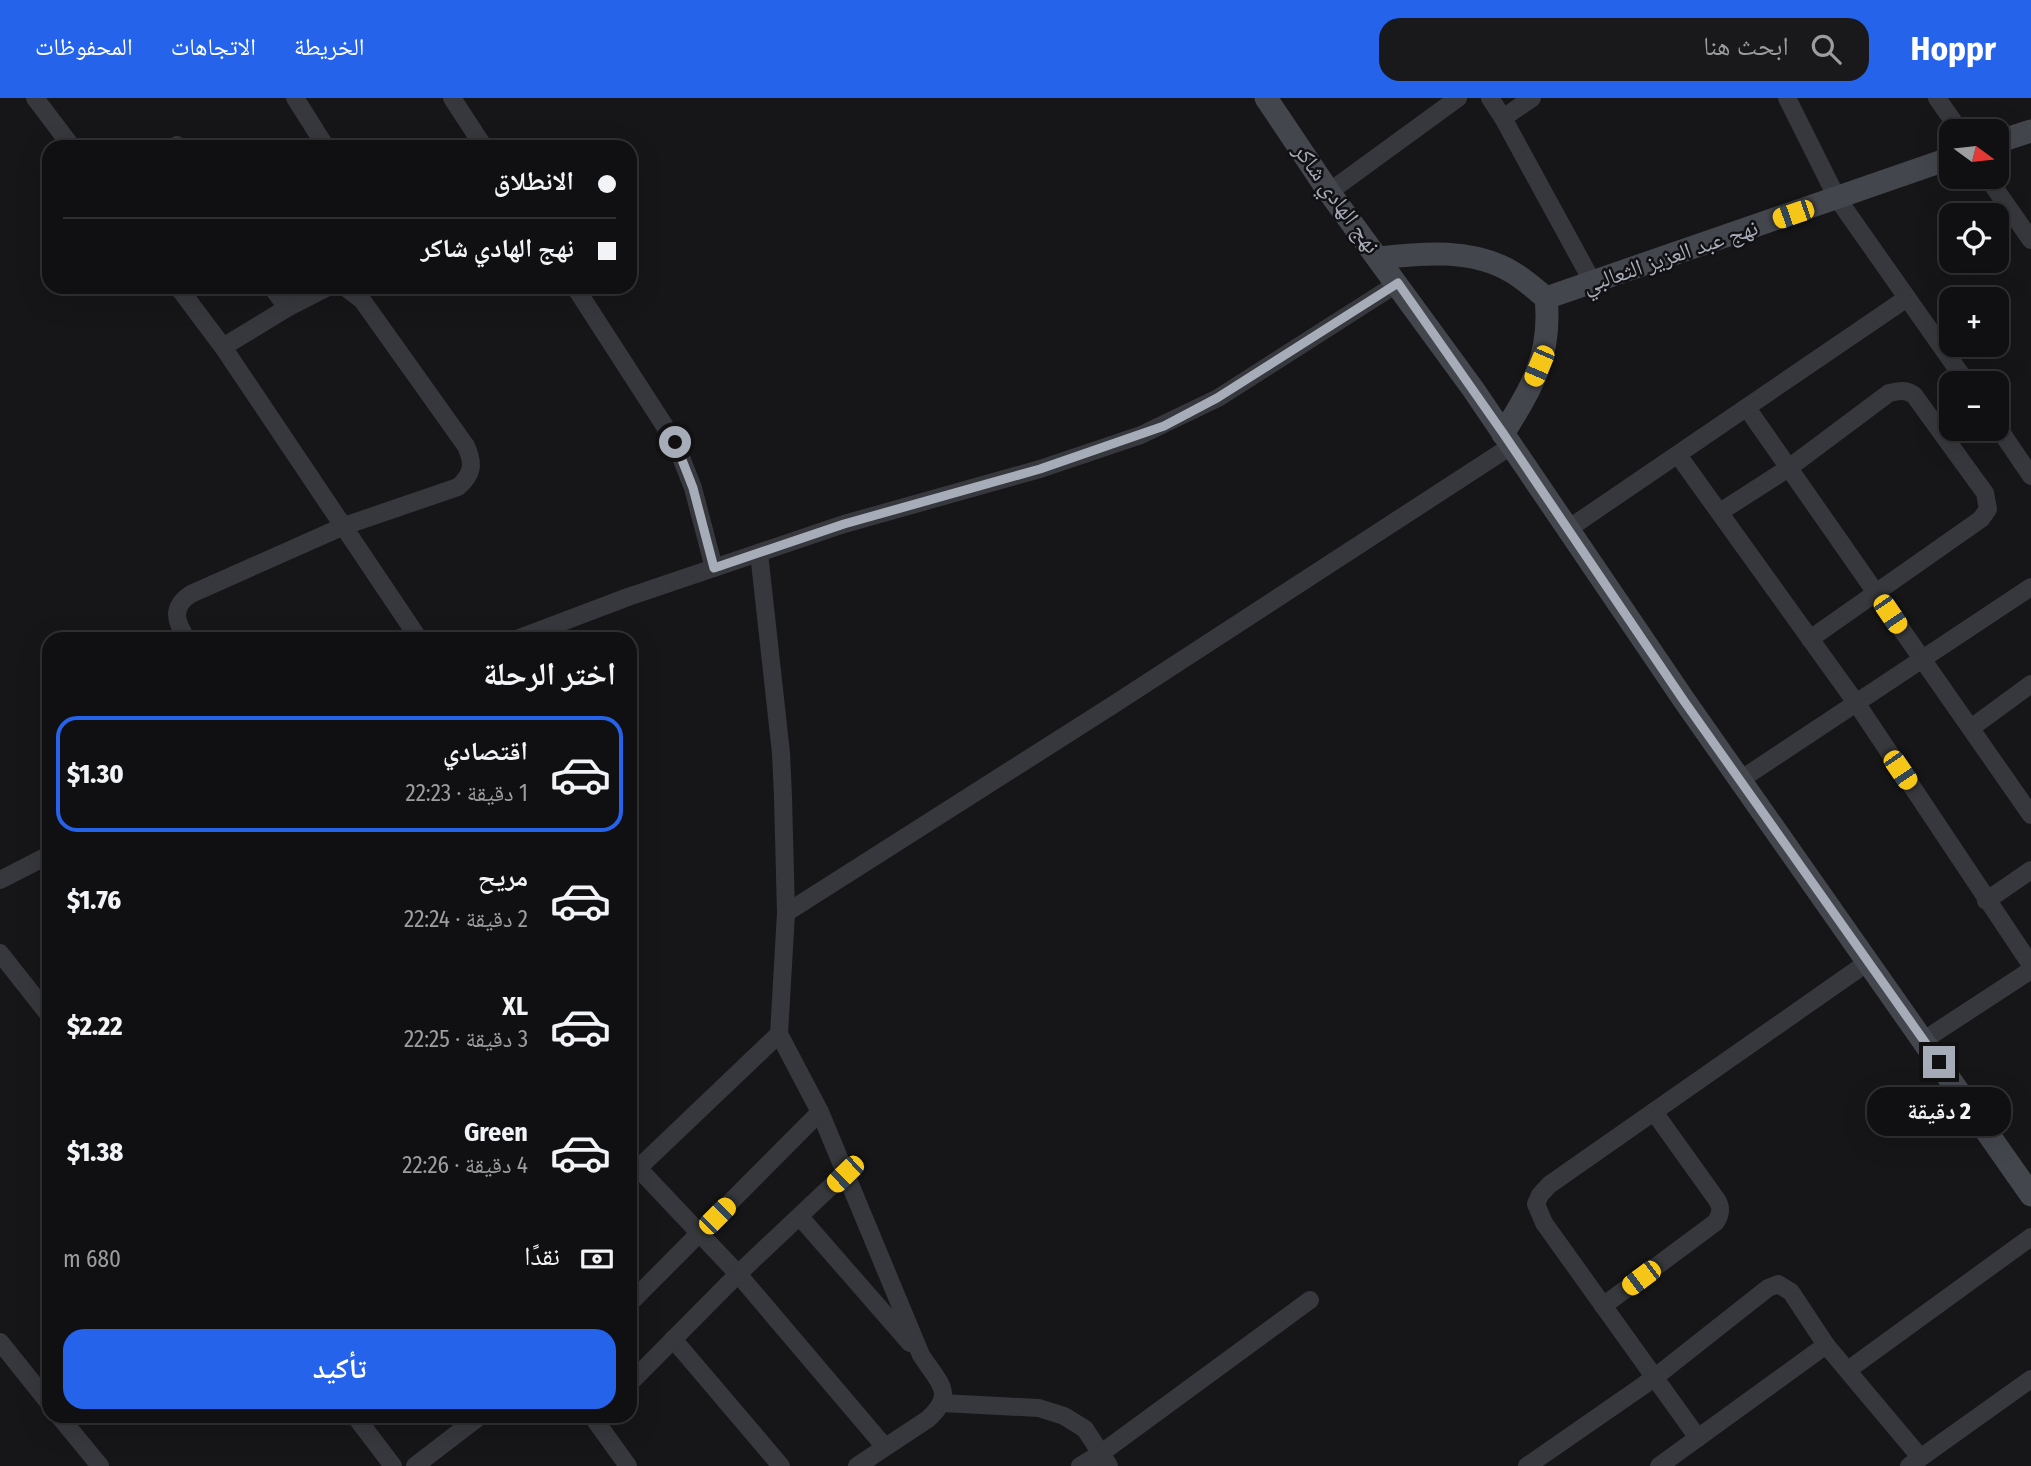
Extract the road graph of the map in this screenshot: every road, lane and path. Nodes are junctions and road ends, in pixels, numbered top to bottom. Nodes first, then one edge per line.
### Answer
1 (35, 98) edge
2 (295, 98) edge
3 (452, 98) edge
4 (1458, 98) edge
5 (1490, 98) edge
6 (1532, 98) edge
7 (1787, 98) edge
8 (1937, 98) edge
9 (1274, 101) edge
10 (1503, 118) junction
11 (1952, 119) edge
12 (2031, 131) edge
13 (2009, 138) edge
14 (67, 140) edge
15 (322, 140) edge
16 (479, 140) edge
17 (1939, 162) edge
18 (1995, 189) edge
19 (1329, 192) junction
20 (1838, 198) junction
21 (2031, 240) edge
22 (1380, 258) junction
23 (1592, 281) junction
24 (1398, 283) junction
25 (183, 294) edge
26 (277, 294) edge
27 (314, 294) edge
28 (354, 294) edge
29 (580, 294) edge
30 (1546, 298) junction
31 (1907, 298) junction
32 (286, 308) junction
33 (223, 347) junction
34 (1959, 371) edge
35 (1747, 408) junction
36 (1507, 440) junction
37 (2007, 441) edge
38 (1678, 455) junction
39 (1790, 467) junction
40 (2031, 476) edge
41 (1720, 512) junction
42 (344, 526) junction
43 (1568, 529) junction
44 (759, 552) junction
45 (714, 568) junction
46 (2031, 587) edge
47 (1875, 592) junction
48 (184, 632) edge
49 (414, 632) edge
50 (536, 632) edge
51 (1810, 639) junction
52 (1921, 659) junction
53 (2031, 684) edge
54 (1857, 704) junction
55 (1971, 728) junction
56 (1740, 780) junction
57 (2031, 815) edge
58 (42, 859) edge
59 (2031, 870) edge
60 (0, 880) edge
61 (1986, 901) junction
62 (786, 913) junction
63 (0, 953) edge
64 (1868, 962) junction
65 (2031, 965) edge
66 (2031, 970) edge
67 (42, 1006) edge
68 (779, 1034) junction
69 (1924, 1040) junction
70 (820, 1112) junction
71 (1654, 1112) junction
72 (637, 1169) edge
73 (845, 1174) junction
74 (637, 1175) edge
75 (2031, 1195) edge
76 (800, 1217) junction
77 (700, 1234) junction
78 (2031, 1237) edge
79 (738, 1274) junction
80 (637, 1296) edge
81 (1310, 1300) dead end
82 (1603, 1306) junction
83 (673, 1339) junction
84 (0, 1342) edge
85 (1826, 1345) junction
86 (921, 1356) junction
87 (1848, 1370) junction
88 (637, 1376) edge
89 (1654, 1378) junction
90 (2031, 1380) edge
91 (42, 1394) edge
92 (942, 1403) junction
93 (65, 1423) edge
94 (360, 1423) edge
95 (471, 1423) edge
96 (598, 1423) edge
97 (1698, 1438) junction
98 (885, 1447) junction
99 (1105, 1460) edge
100 (1914, 1462) edge
101 (100, 1466) edge
102 (393, 1466) edge
103 (415, 1466) edge
104 (628, 1466) edge
105 (781, 1466) edge
106 (857, 1466) edge
107 (1080, 1466) edge
108 (1527, 1466) edge
109 (1659, 1466) edge

1 - 14 street
2 - 15 street
3 - 16 street
4 - 19 street
5 - 10 street
6 - 10 street
7 - 20 street
8 - 11 street
9 - 19 street, نهج الهادي شاكر
10 - 23 street
12 - 13 street
17 - 20 street, نهج عبد العزيز الثعالبي
18 - 21 street
19 - 22 street, نهج الهادي شاكر
20 - 23 street, نهج عبد العزيز الثعالبي
20 - 31 street
22 - 24 street, نهج الهادي شاكر
22 - 30 street
23 - 30 street, نهج عبد العزيز الثعالبي
24 - 36 street, نهج الهادي شاكر
24 - 44 street
25 - 33 street
26 - 32 street
27 - 32 street
28 - 42 street
29 - 45 street
30 - 36 street
31 - 34 street
31 - 35 street
32 - 33 street
33 - 42 street
35 - 38 street
35 - 39 street
36 - 43 street, نهج الهادي شاكر
36 - 62 street
37 - 40 street
38 - 41 street
38 - 43 street
39 - 41 street
39 - 47 street
39 - 47 street
41 - 51 street
42 - 48 street
42 - 49 street
43 - 56 street, نهج الهادي شاكر
44 - 45 street
44 - 62 street
45 - 50 street
46 - 52 street
47 - 51 street
47 - 52 street
51 - 54 street
52 - 54 street
52 - 55 street
53 - 55 street
54 - 56 street
54 - 61 street
55 - 57 street
56 - 64 street, نهج الهادي شاكر
58 - 60 street
59 - 61 street
61 - 65 street
62 - 68 street
63 - 67 street
64 - 69 street, نهج الهادي شاكر
64 - 71 street
66 - 69 street
68 - 70 street
68 - 72 street
69 - 75 street, نهج الهادي شاكر
70 - 73 street
70 - 77 street
71 - 82 street
71 - 82 street
73 - 76 street
73 - 86 street
74 - 77 street
76 - 79 street
76 - 86 street
77 - 79 street
77 - 80 street
78 - 87 street
79 - 83 street
79 - 98 street
81 - 99 street
82 - 89 street
83 - 88 street
83 - 105 street
84 - 91 street
85 - 87 street
85 - 89 street
85 - 97 street
86 - 92 street
87 - 100 street
89 - 97 street
89 - 108 street
90 - 100 street
92 - 98 street
92 - 99 street
93 - 101 street
94 - 102 street
95 - 103 street
96 - 104 street
97 - 109 street
98 - 106 street
99 - 107 street

